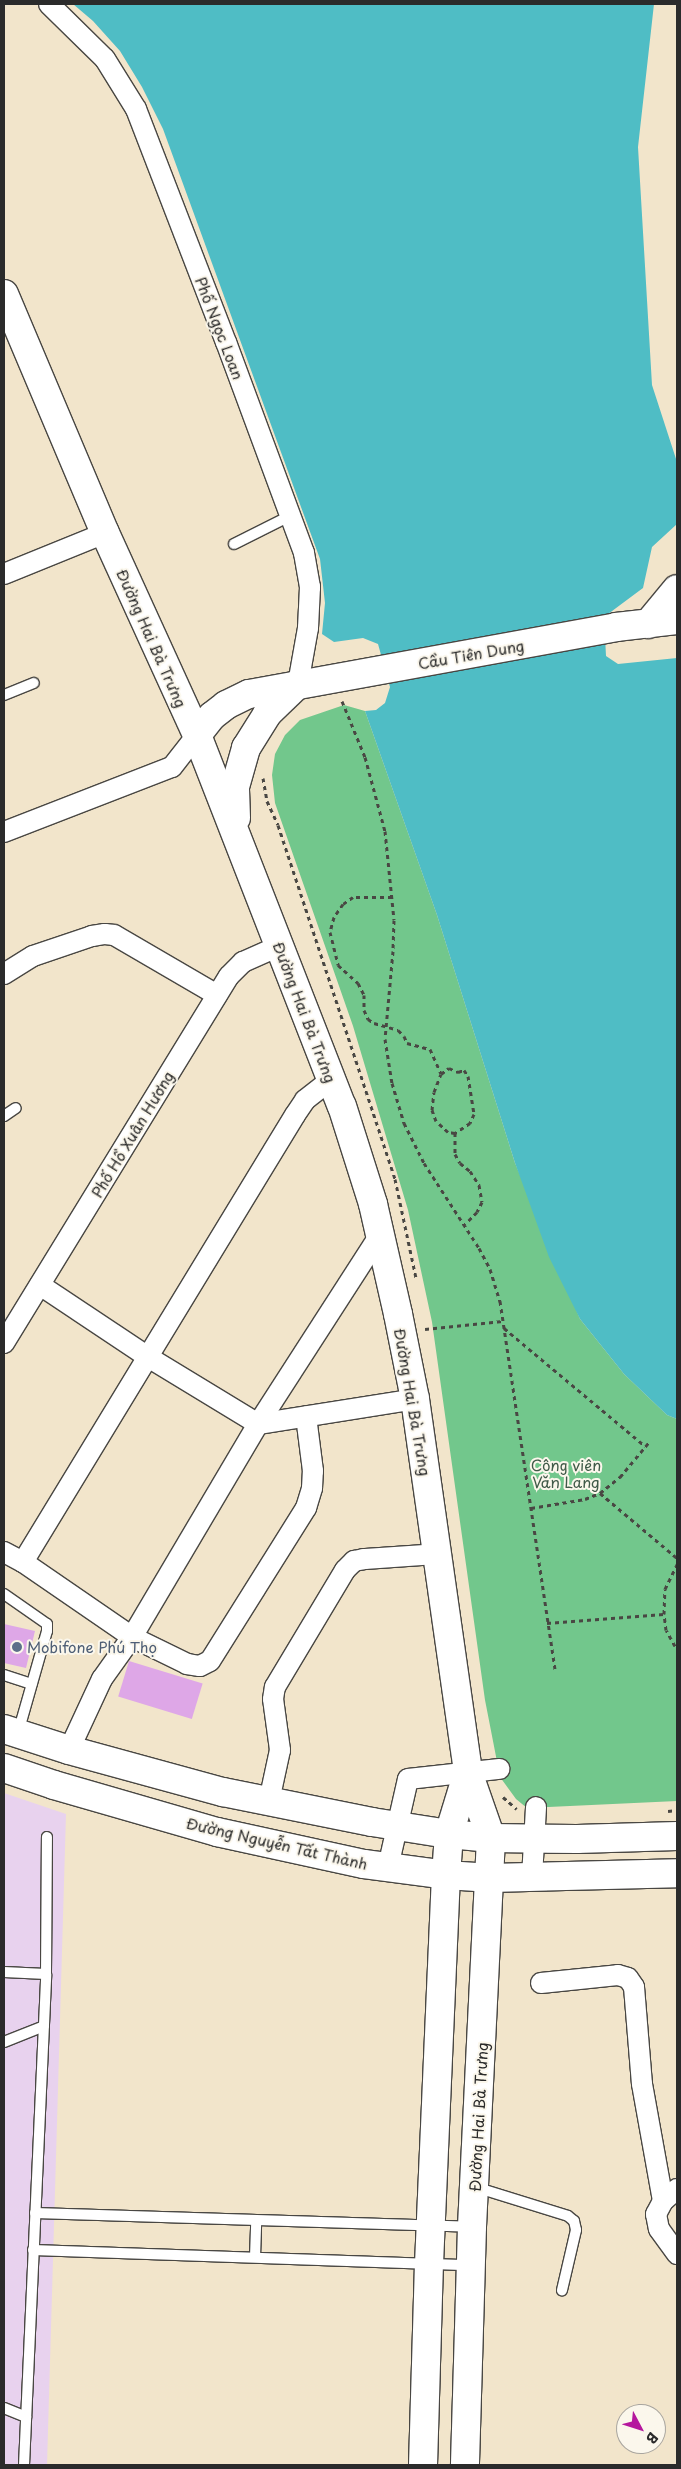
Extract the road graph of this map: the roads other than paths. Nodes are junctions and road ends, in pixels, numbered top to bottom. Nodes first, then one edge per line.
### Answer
1 (49, 4) edge
2 (4, 294) edge
3 (290, 516) junction
4 (105, 533) junction
5 (234, 544) dead end
6 (4, 574) edge
7 (677, 589) edge
8 (677, 620) edge
9 (648, 624) junction
10 (34, 683) dead end
11 (298, 684) junction
12 (4, 695) edge
13 (197, 735) junction
14 (4, 832) edge
15 (243, 854) junction
16 (279, 946) junction
17 (4, 974) edge
18 (217, 995) junction
19 (332, 1079) junction
20 (16, 1108) dead end
21 (4, 1116) edge
22 (380, 1235) junction
23 (40, 1285) junction
24 (4, 1343) edge
25 (148, 1357) junction
26 (415, 1398) junction
27 (306, 1416) junction
28 (258, 1424) junction
29 (4, 1552) edge
30 (437, 1554) junction
31 (23, 1562) junction
32 (4, 1594) edge
33 (132, 1637) junction
34 (4, 1675) edge
35 (32, 1684) junction
36 (11, 1731) edge
37 (69, 1750) junction
38 (4, 1768) edge
39 (498, 1769) dead end
40 (468, 1772) junction
41 (269, 1801) junction
42 (536, 1807) dead end
43 (397, 1826) junction
44 (449, 1834) junction
45 (677, 1836) edge
46 (47, 1837) dead end
47 (491, 1838) junction
48 (534, 1839) junction
49 (388, 1867) junction
50 (677, 1874) edge
51 (446, 1875) junction
52 (532, 1877) junction
53 (491, 1878) junction
54 (4, 1972) edge
55 (46, 1974) junction
56 (541, 1983) dead end
57 (44, 2026) junction
58 (4, 2042) edge
59 (474, 2187) junction
60 (670, 2195) edge
61 (35, 2214) junction
62 (256, 2222) junction
63 (430, 2227) junction
64 (472, 2227) junction
65 (33, 2250) junction
66 (677, 2254) edge
67 (255, 2257) junction
68 (429, 2264) junction
69 (471, 2265) junction
70 (562, 2290) dead end
71 (4, 2408) edge
72 (26, 2417) junction
73 (24, 2465) edge
74 (423, 2465) edge
75 (465, 2465) edge

1 - 3 street, Phố Ngọc Loan
2 - 4 street, Đường Hai Bà Trưng
3 - 5 lane
3 - 11 street, Phố Ngọc Loan
4 - 6 street
4 - 13 street, Đường Hai Bà Trưng
7 - 9 street
8 - 9 street, Cầu Tiên Dung
9 - 11 street, Cầu Tiên Dung
10 - 12 lane
11 - 13 street, Cầu Tiên Dung
11 - 15 street
13 - 14 street
13 - 15 street, Đường Hai Bà Trưng
15 - 16 street, Đường Hai Bà Trưng
16 - 18 street, Phố Hồ Xuân Hương
16 - 19 street, Đường Hai Bà Trưng
17 - 18 street
18 - 23 street, Phố Hồ Xuân Hương
19 - 22 street, Đường Hai Bà Trưng
19 - 25 street
20 - 21 lane
22 - 26 street, Đường Hai Bà Trưng
22 - 28 street
23 - 24 street, Phố Hồ Xuân Hương
23 - 25 street
25 - 28 street
25 - 31 street
26 - 27 street
26 - 30 street, Đường Hai Bà Trưng
27 - 28 street
27 - 33 street
28 - 33 street
29 - 31 street
30 - 40 street, Đường Hai Bà Trưng
30 - 41 street
31 - 33 street
32 - 35 lane
33 - 37 street
34 - 35 lane
35 - 36 lane
36 - 37 street
37 - 41 street
38 - 49 street, Đường Nguyễn Tất Thành
39 - 40 street
40 - 43 street
40 - 44 street, Đường Hai Bà Trưng
40 - 47 street, Đường Hai Bà Trưng
41 - 43 street
42 - 48 street
43 - 44 street
43 - 49 street
44 - 47 street
44 - 51 street, Đường Hai Bà Trưng
45 - 48 street
46 - 55 lane
47 - 48 street
47 - 53 street, Đường Hai Bà Trưng
48 - 52 street
49 - 51 street, Đường Nguyễn Tất Thành
50 - 52 street, Đường Nguyễn Tất Thành
51 - 53 street, Đường Nguyễn Tất Thành
51 - 63 street, Đường Hai Bà Trưng
52 - 53 street, Đường Nguyễn Tất Thành
53 - 59 street, Đường Hai Bà Trưng
54 - 55 lane
55 - 57 lane
56 - 60 street
57 - 58 lane
57 - 61 lane
59 - 64 street, Đường Hai Bà Trưng
59 - 70 lane
60 - 66 street
61 - 62 lane
61 - 65 lane
62 - 63 lane
62 - 67 lane
63 - 64 lane
63 - 68 street, Đường Hai Bà Trưng
64 - 69 street, Đường Hai Bà Trưng
65 - 67 lane
65 - 72 lane
67 - 68 lane
68 - 69 lane
68 - 74 street, Đường Hai Bà Trưng
69 - 75 street, Đường Hai Bà Trưng
71 - 72 lane
72 - 73 lane

